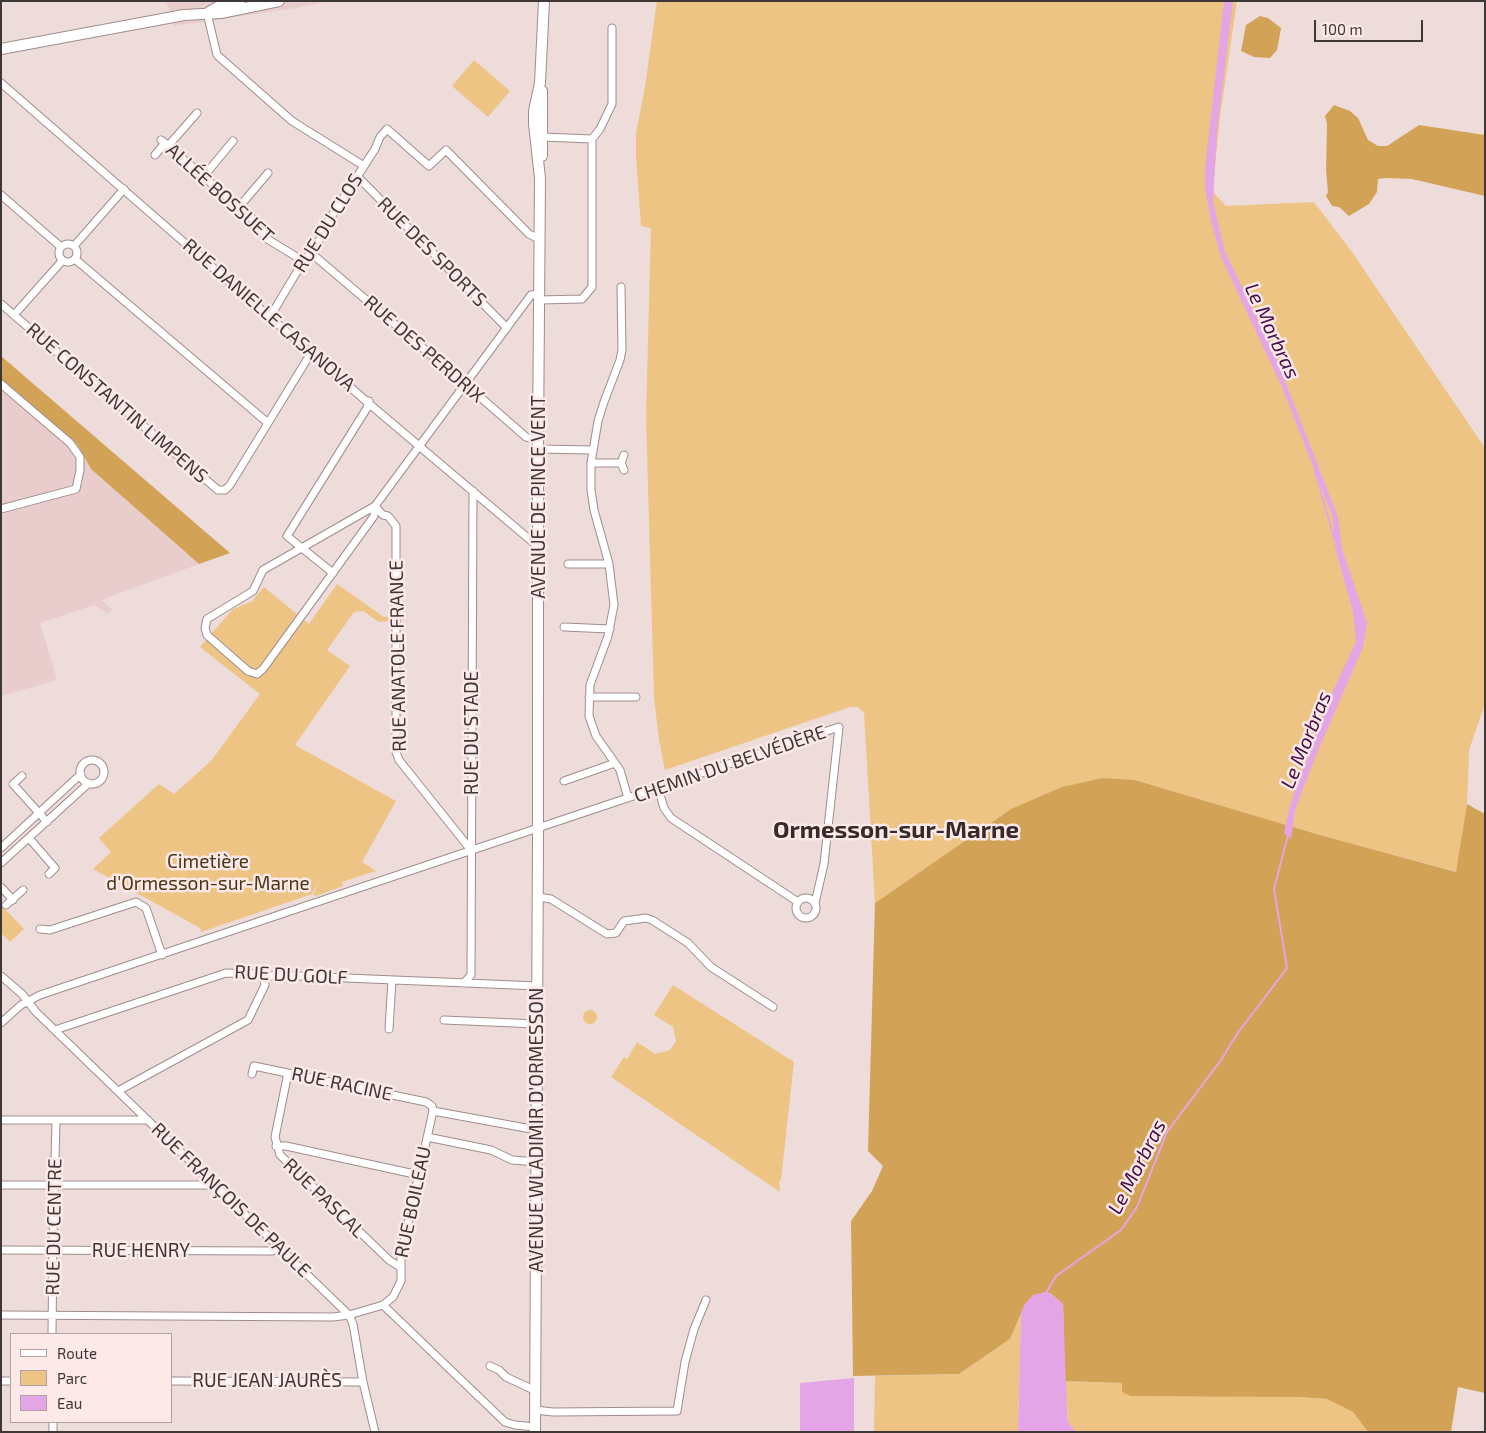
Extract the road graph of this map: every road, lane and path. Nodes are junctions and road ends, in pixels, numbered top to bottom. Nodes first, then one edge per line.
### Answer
1 (240, 1) edge
2 (279, 1) edge
3 (544, 1) edge
4 (549, 1) edge
5 (207, 12) junction
6 (543, 20) junction
7 (612, 28) dead end
8 (1, 49) edge
9 (1, 83) edge
10 (540, 83) junction
11 (197, 113) dead end
12 (542, 137) junction
13 (592, 139) junction
14 (233, 141) dead end
15 (165, 143) junction
16 (156, 155) dead end
17 (364, 166) junction
18 (539, 166) junction
19 (268, 173) dead end
20 (204, 176) junction
21 (358, 176) junction
22 (124, 189) junction
23 (1, 196) edge
24 (239, 207) junction
25 (539, 240) junction
26 (74, 246) junction
27 (61, 247) junction
28 (311, 253) junction
29 (75, 260) junction
30 (62, 261) junction
31 (305, 262) junction
32 (621, 287) dead end
33 (539, 297) junction
34 (1, 304) edge
35 (14, 315) junction
36 (270, 317) junction
37 (507, 328) junction
38 (311, 352) junction
39 (1, 384) edge
40 (465, 384) junction
41 (369, 401) junction
42 (268, 423) junction
43 (538, 445) junction
44 (420, 446) junction
45 (592, 450) junction
46 (624, 455) dead end
47 (591, 463) junction
48 (473, 492) junction
49 (375, 506) junction
50 (1, 509) edge
51 (539, 544) junction
52 (302, 548) junction
53 (568, 564) dead end
54 (609, 564) junction
55 (333, 573) junction
56 (564, 627) dead end
57 (610, 629) junction
58 (588, 697) junction
59 (636, 697) dead end
60 (616, 764) junction
61 (81, 774) junction
62 (22, 776) dead end
63 (564, 781) dead end
64 (89, 783) junction
65 (658, 788) junction
66 (628, 798) junction
67 (39, 813) junction
68 (47, 822) junction
69 (538, 828) junction
70 (29, 838) junction
71 (1, 848) edge
72 (471, 850) junction
73 (1, 864) edge
74 (49, 874) dead end
75 (1, 887) edge
76 (24, 890) dead end
77 (538, 897) junction
78 (13, 900) junction
79 (798, 902) junction
80 (815, 903) junction
81 (6, 905) dead end
82 (40, 929) dead end
83 (162, 955) junction
84 (471, 975) junction
85 (1, 976) edge
86 (264, 978) junction
87 (392, 980) junction
88 (464, 983) junction
89 (478, 984) junction
90 (538, 986) junction
91 (28, 1000) junction
92 (773, 1007) dead end
93 (444, 1020) dead end
94 (1, 1023) edge
95 (538, 1024) junction
96 (389, 1029) dead end
97 (55, 1030) junction
98 (288, 1073) junction
99 (252, 1074) dead end
100 (118, 1091) junction
101 (433, 1111) junction
102 (1, 1120) edge
103 (56, 1120) junction
104 (148, 1120) junction
105 (537, 1130) junction
106 (427, 1137) junction
107 (276, 1146) junction
108 (537, 1162) junction
109 (419, 1175) junction
110 (1, 1185) edge
111 (55, 1185) junction
112 (216, 1185) junction
113 (281, 1248) junction
114 (1, 1250) edge
115 (53, 1250) junction
116 (400, 1267) junction
117 (706, 1300) dead end
118 (383, 1305) junction
119 (1, 1315) edge
120 (52, 1315) junction
121 (349, 1315) junction
122 (52, 1333) edge
123 (490, 1366) dead end
124 (172, 1381) edge
125 (363, 1382) junction
126 (536, 1390) junction
127 (535, 1410) junction
128 (535, 1429) edge
129 (374, 1432) edge

1 - 5 main road
2 - 5 main road
3 - 6 main road, AVENUE DE PINCE VENT
4 - 6 main road, AVENUE DE PINCE VENT
5 - 8 main road
5 - 17 street
6 - 10 main road, AVENUE DE PINCE VENT
7 - 13 street
9 - 22 street, RUE DANIELLE CASANOVA
10 - 12 main road, AVENUE DE PINCE VENT
10 - 18 main road, AVENUE DE PINCE VENT
11 - 15 street
12 - 13 street
12 - 18 main road, AVENUE DE PINCE VENT
13 - 33 street
14 - 20 street
15 - 16 street
15 - 20 street, ALLÉE BOSSUET
17 - 21 street, RUE DU CLOS
17 - 25 street, RUE DU CLOS
18 - 25 main road, AVENUE DE PINCE VENT
19 - 24 street
20 - 24 street, ALLÉE BOSSUET
21 - 28 street, RUE DU CLOS
21 - 37 street, RUE DES SPORTS
22 - 26 street
22 - 36 street, RUE DANIELLE CASANOVA
23 - 27 street
24 - 31 street, ALLÉE BOSSUET
25 - 33 main road, AVENUE DE PINCE VENT
26 - 27 street
26 - 29 street
27 - 30 street
28 - 31 street, RUE DU CLOS
28 - 40 street, RUE DES PERDRIX
29 - 30 street
29 - 42 street
30 - 35 street
31 - 36 street, RUE DU CLOS
32 - 45 street
33 - 37 street
33 - 43 main road, AVENUE DE PINCE VENT
34 - 35 street, RUE CONSTANTIN LIMPENS
35 - 42 street, RUE CONSTANTIN LIMPENS
36 - 38 street, RUE DANIELLE CASANOVA
37 - 40 street
38 - 41 street, RUE DANIELLE CASANOVA
38 - 42 street, RUE CONSTANTIN LIMPENS
39 - 50 street
40 - 43 street, RUE DES PERDRIX
40 - 44 street
41 - 44 street, RUE DANIELLE CASANOVA
41 - 52 street
43 - 45 street
43 - 51 main road, AVENUE DE PINCE VENT
44 - 48 street, RUE DANIELLE CASANOVA
44 - 49 street
45 - 47 street
46 - 47 street
47 - 54 street
48 - 51 street, RUE DANIELLE CASANOVA
48 - 72 street, RUE DU STADE
49 - 52 street
49 - 55 street
49 - 72 street, RUE ANATOLE FRANCE
51 - 69 main road, AVENUE DE PINCE VENT
52 - 55 street
52 - 55 street
53 - 54 street
54 - 57 street
56 - 57 street
57 - 58 street
58 - 59 street
58 - 60 street
60 - 63 street
60 - 66 street
61 - 64 street
61 - 64 street
61 - 67 street
62 - 67 street
64 - 68 street
65 - 66 street, CHEMIN DU BELVÉDÈRE
65 - 79 street
65 - 80 street, CHEMIN DU BELVÉDÈRE
66 - 69 street, CHEMIN DU BELVÉDÈRE
67 - 68 street
67 - 71 street
68 - 70 street
69 - 72 street, CHEMIN DU BELVÉDÈRE
69 - 77 main road, AVENUE WLADIMIR D'ORMESSON
70 - 73 street
70 - 74 street
72 - 83 street, CHEMIN DU BELVÉDÈRE
72 - 84 street, RUE DU STADE
75 - 78 street
76 - 78 street
77 - 90 main road, AVENUE WLADIMIR D'ORMESSON
77 - 92 street
78 - 81 street
79 - 80 street
79 - 80 street
82 - 83 street
83 - 91 street, CHEMIN DU BELVÉDÈRE
84 - 88 street
84 - 89 street
85 - 91 street, RUE FRANÇOIS DE PAULE
86 - 87 street, RUE DU GOLF
86 - 97 street, RUE DU GOLF
86 - 100 street
87 - 88 street, RUE DU GOLF
87 - 96 street
88 - 89 street, RUE DU GOLF
89 - 90 street, RUE DU GOLF
90 - 95 main road, AVENUE WLADIMIR D'ORMESSON
91 - 94 street
91 - 97 street, RUE FRANÇOIS DE PAULE
93 - 95 street
95 - 105 main road, AVENUE WLADIMIR D'ORMESSON
97 - 100 street, RUE FRANÇOIS DE PAULE
98 - 99 street, RUE RACINE
98 - 101 street, RUE RACINE
98 - 107 street, RUE PASCAL
100 - 104 street, RUE FRANÇOIS DE PAULE
101 - 105 street, RUE RACINE
101 - 106 street
102 - 103 street
103 - 104 street
103 - 111 street, RUE DU CENTRE
104 - 112 street, RUE FRANÇOIS DE PAULE
105 - 108 main road, AVENUE WLADIMIR D'ORMESSON
106 - 108 street
106 - 109 street, RUE BOILEAU
107 - 109 street
107 - 116 street, RUE PASCAL
108 - 126 main road, AVENUE WLADIMIR D'ORMESSON
109 - 116 street, RUE BOILEAU
110 - 111 street
111 - 112 street
111 - 115 street, RUE DU CENTRE
112 - 113 street, RUE FRANÇOIS DE PAULE
113 - 115 street, RUE HENRY
113 - 121 street, RUE FRANÇOIS DE PAULE
114 - 115 street, RUE HENRY
115 - 120 street, RUE DU CENTRE
116 - 118 street
117 - 127 street
118 - 121 street
118 - 128 street
119 - 120 street
120 - 121 street
120 - 122 street, RUE DU CENTRE
121 - 125 street
123 - 126 street
124 - 125 street, RUE JEAN JAURÈS
125 - 129 street
126 - 127 main road, AVENUE WLADIMIR D'ORMESSON
127 - 128 main road, AVENUE WLADIMIR D'ORMESSON

